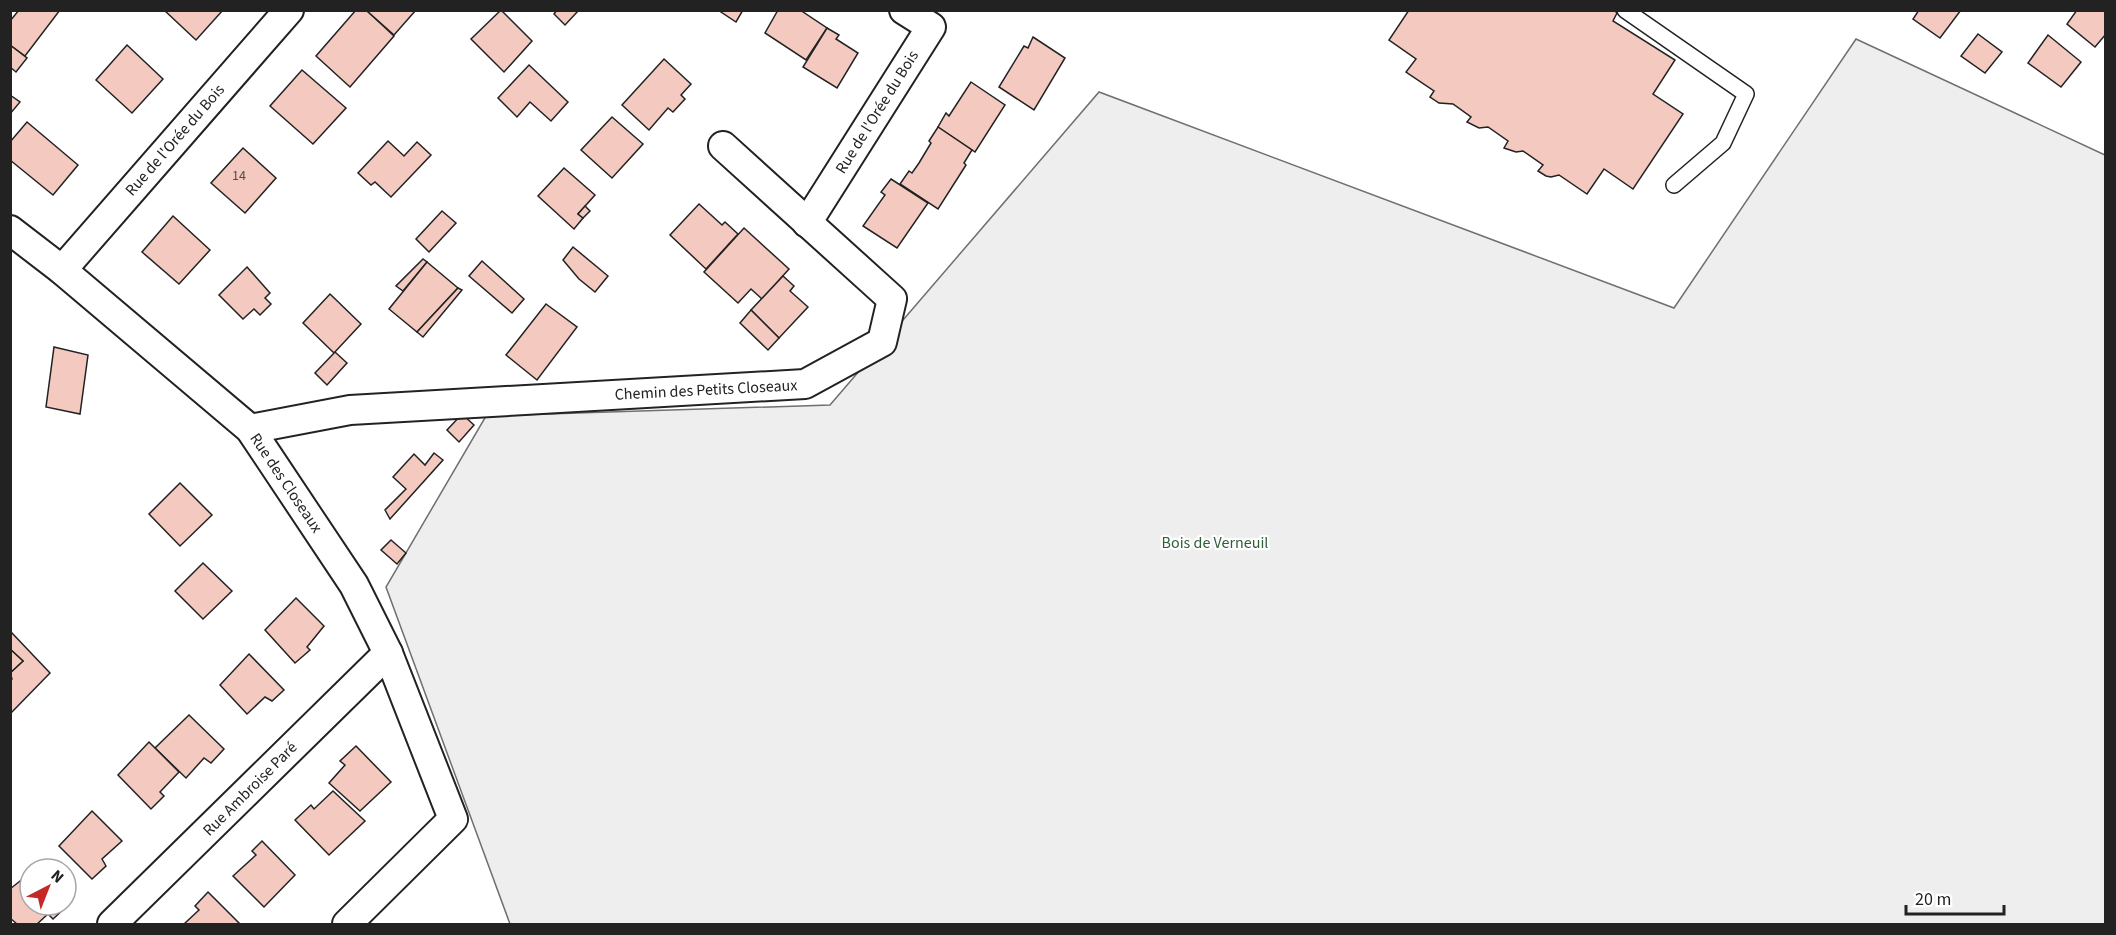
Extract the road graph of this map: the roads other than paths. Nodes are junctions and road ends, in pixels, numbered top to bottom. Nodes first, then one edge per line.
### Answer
1 (289, 10) edge
2 (904, 10) edge
3 (1625, 10) edge
4 (723, 146) dead end
5 (1674, 185) dead end
6 (807, 223) junction
7 (10, 230) edge
8 (62, 270) junction
9 (250, 429) junction
10 (388, 653) junction
11 (112, 924) edge
12 (347, 924) edge

1 - 8 street, Rue de l'Orée du Bois
2 - 6 street, Rue de l'Orée du Bois
3 - 5 lane
4 - 6 street, Chemin des Petits Closeaux
6 - 9 street, Chemin des Petits Closeaux
7 - 8 street, Rue des Closeaux
8 - 9 street, Rue des Closeaux
9 - 10 street, Rue des Closeaux
10 - 11 street, Rue Ambroise Paré
10 - 12 street, Rue des Closeaux

